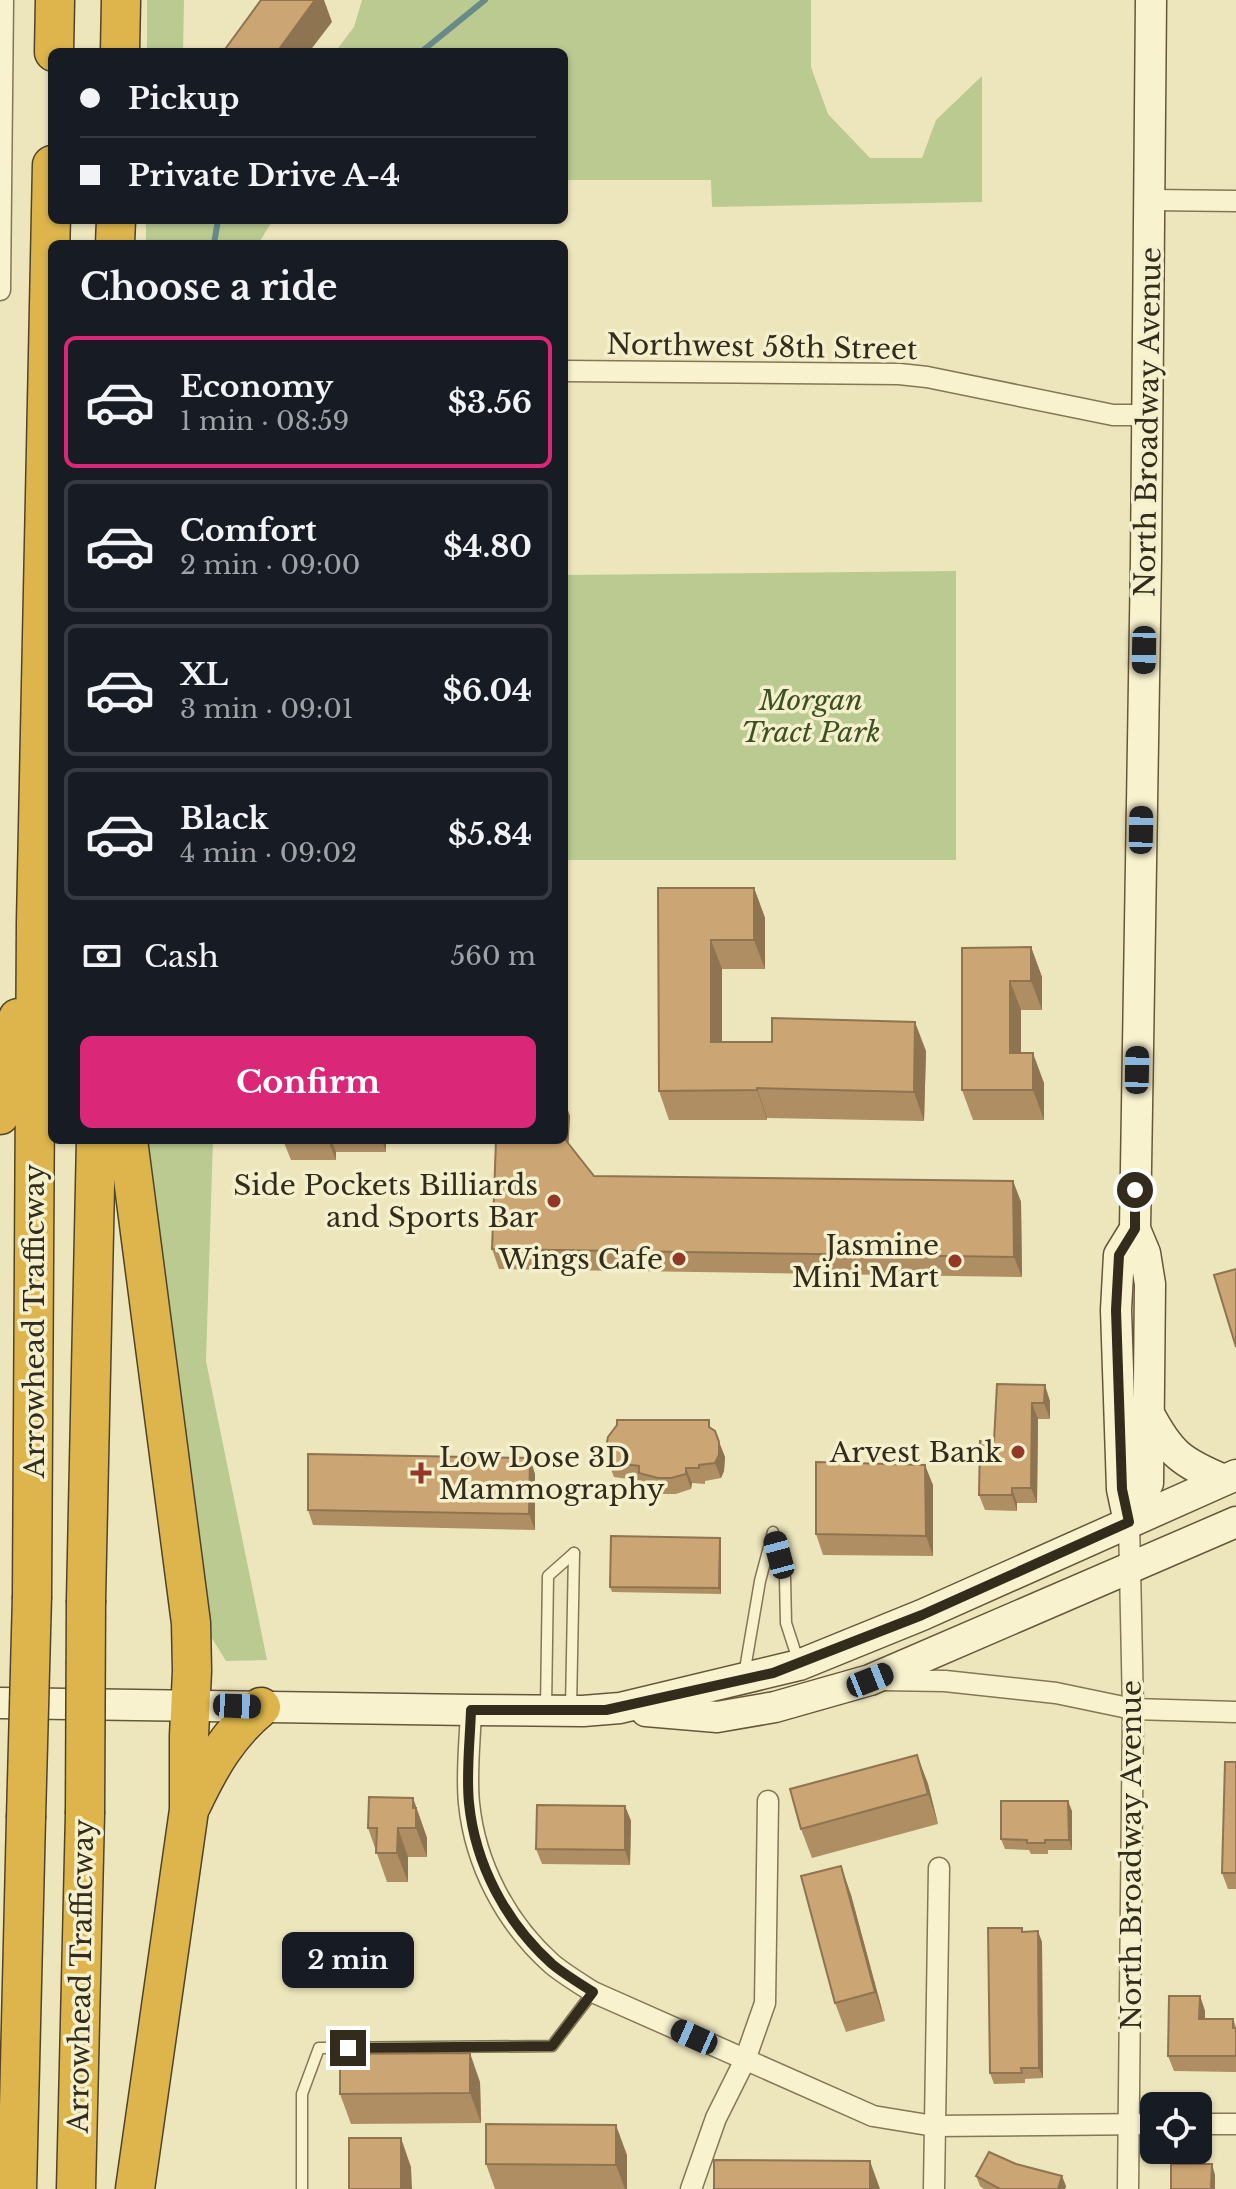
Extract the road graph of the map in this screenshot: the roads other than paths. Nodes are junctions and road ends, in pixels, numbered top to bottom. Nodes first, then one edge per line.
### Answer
1 (3, 0) edge
2 (55, 0) edge
3 (121, 0) edge
4 (1151, 0) edge
5 (54, 48) edge
6 (120, 48) edge
7 (1151, 200) junction
8 (1236, 201) edge
9 (0, 290) edge
10 (48, 354) edge
11 (568, 371) edge
12 (1147, 415) junction
13 (36, 921) junction
14 (0, 1115) edge
15 (96, 1144) edge
16 (129, 1144) edge
17 (1135, 1229) junction
18 (1147, 1410) junction
19 (1230, 1478) edge
20 (1129, 1522) junction
21 (1236, 1522) edge
22 (1129, 1568) junction
23 (799, 1665) junction
24 (744, 1680) junction
25 (870, 1680) junction
26 (0, 1703) edge
27 (190, 1705) junction
28 (261, 1707) junction
29 (620, 1708) junction
30 (1133, 1709) junction
31 (471, 1710) junction
32 (558, 1710) junction
33 (1236, 1712) edge
34 (768, 1801) dead end
35 (189, 1810) junction
36 (939, 1868) dead end
37 (593, 1992) junction
38 (745, 2060) junction
39 (1212, 2124) edge
40 (1236, 2124) edge
41 (1129, 2125) junction
42 (1140, 2125) edge
43 (934, 2126) junction
44 (17, 2189) edge
45 (76, 2189) edge
46 (135, 2189) edge
47 (302, 2189) edge
48 (691, 2189) edge
49 (934, 2189) edge
50 (1128, 2189) edge

1 - 9 street
2 - 5 highway
3 - 6 highway
4 - 7 main road, North Broadway Avenue
7 - 8 street
7 - 12 main road, North Broadway Avenue
10 - 13 highway, Arrowhead Trafficway
11 - 12 street, Northwest 58th Street
12 - 17 main road, North Broadway Avenue
13 - 14 highway
13 - 44 highway, Arrowhead Trafficway, bridge
15 - 45 highway, Arrowhead Trafficway, bridge
16 - 27 highway
17 - 18 main road, North Broadway Avenue
17 - 20 main road, North Broadway Avenue
18 - 19 main road
18 - 20 main road, North Broadway Avenue
19 - 20 main road
20 - 22 street, North Broadway Avenue
20 - 23 main road
21 - 22 main road
22 - 25 main road
22 - 30 street, North Broadway Avenue
23 - 24 main road
23 - 24 lane
24 - 29 main road
25 - 29 main road
25 - 30 street
26 - 27 main road
27 - 28 main road
27 - 35 highway
28 - 31 main road
28 - 35 highway
29 - 32 main road
30 - 33 street
30 - 41 street, North Broadway Avenue
31 - 32 main road
31 - 37 street
32 - 32 lane
34 - 38 street
35 - 46 highway
36 - 43 street
37 - 38 street
37 - 47 lane
38 - 43 street
38 - 48 street
39 - 40 street
41 - 42 street
41 - 43 street
41 - 50 street, North Broadway Avenue
43 - 49 street

